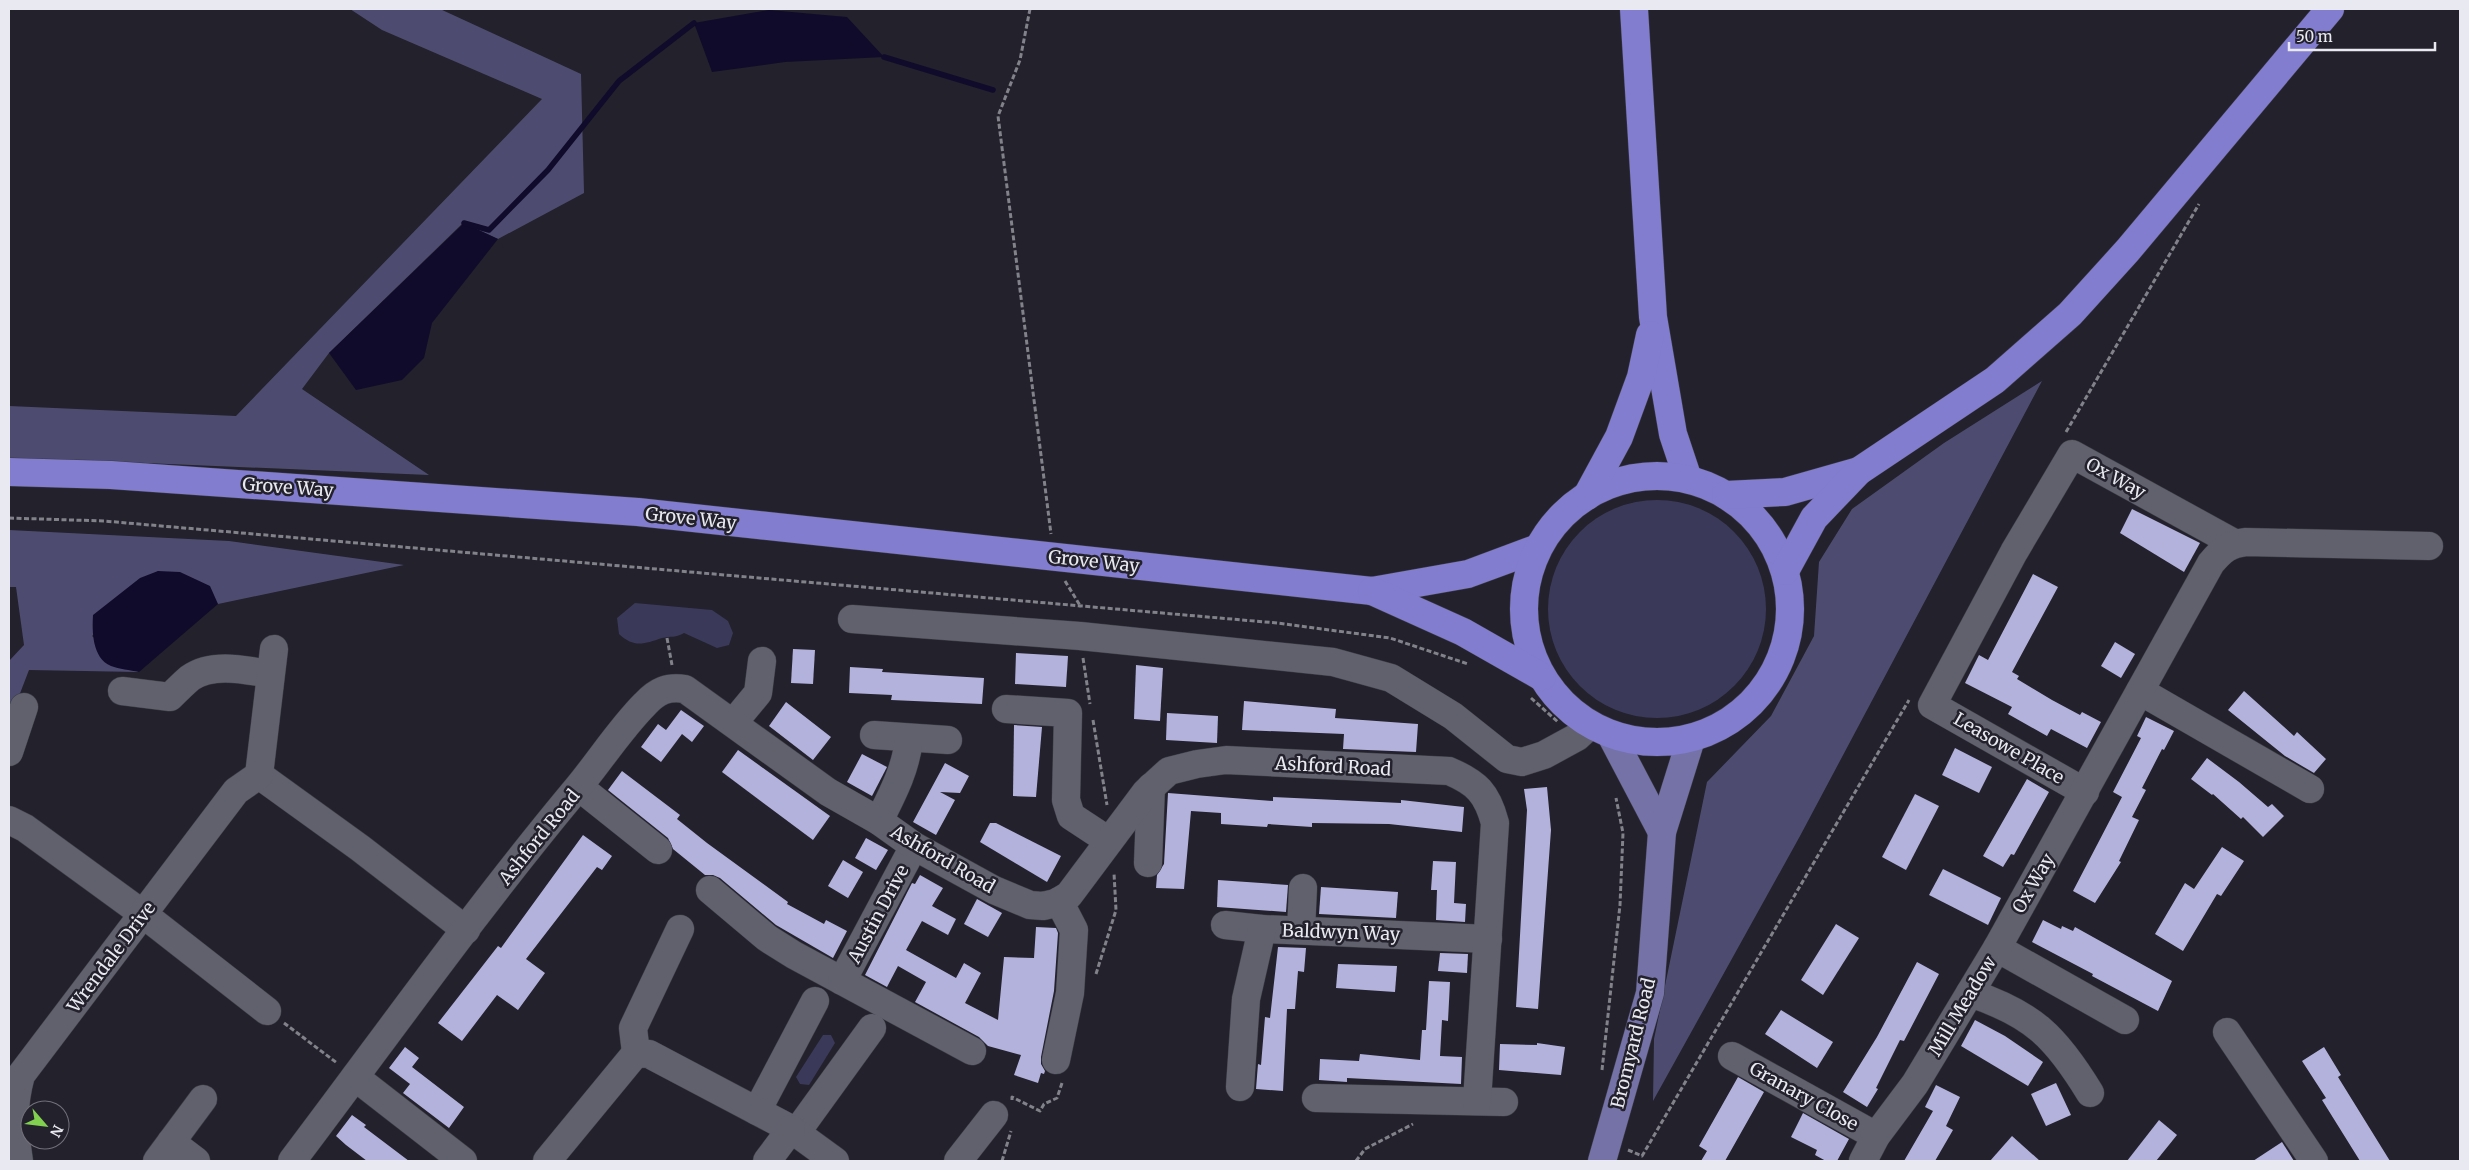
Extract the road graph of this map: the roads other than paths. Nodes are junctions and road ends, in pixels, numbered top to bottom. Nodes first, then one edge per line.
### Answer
1 (1634, 9) edge
2 (2330, 9) edge
3 (1653, 317) junction
4 (1859, 471) junction
5 (9, 472) edge
6 (1688, 479) junction
7 (1726, 495) junction
8 (1587, 496) junction
9 (2234, 543) junction
10 (2429, 546) dead end
11 (1538, 548) junction
12 (1785, 571) junction
13 (1372, 591) junction
14 (852, 619) dead end
15 (762, 661) dead end
16 (1535, 687) junction
17 (122, 691) dead end
18 (2140, 691) junction
19 (1932, 705) joint
20 (24, 707) dead end
21 (1006, 709) dead end
22 (734, 722) junction
23 (1593, 732) junction
24 (874, 736) dead end
25 (909, 739) junction
26 (1691, 739) junction
27 (948, 740) dead end
28 (9, 752) edge
29 (259, 776) junction
30 (2090, 783) junction
31 (579, 787) junction
32 (1151, 787) junction
33 (2310, 789) dead end
34 (9, 820) edge
35 (879, 822) junction
36 (1662, 832) junction
37 (1109, 841) junction
38 (914, 846) junction
39 (658, 850) dead end
40 (1148, 863) dead end
41 (1303, 888) dead end
42 (710, 890) dead end
43 (1059, 901) junction
44 (143, 914) junction
45 (1225, 925) dead end
46 (680, 929) dead end
47 (1262, 929) junction
48 (466, 930) junction
49 (1301, 930) junction
50 (1488, 939) junction
51 (1996, 948) junction
52 (842, 981) junction
53 (1970, 993) junction
54 (815, 1001) dead end
55 (267, 1011) road end
56 (2125, 1020) dead end
57 (872, 1028) dead end
58 (2227, 1032) dead end
59 (972, 1051) dead end
60 (636, 1053) junction
61 (1732, 1056) dead end
62 (1056, 1060) dead end
63 (356, 1077) junction
64 (1240, 1086) dead end
65 (2090, 1093) dead end
66 (1316, 1098) dead end
67 (203, 1099) dead end
68 (1477, 1101) junction
69 (1504, 1102) dead end
70 (757, 1111) junction
71 (994, 1115) dead end
72 (11, 1122) edge
73 (794, 1131) junction
74 (1876, 1136) junction
75 (1605, 1151) edge
76 (164, 1152) edge
77 (544, 1159) edge
78 (20, 1161) edge
79 (196, 1161) edge
80 (292, 1161) edge
81 (463, 1161) edge
82 (767, 1161) edge
83 (835, 1161) edge
84 (958, 1161) edge
85 (1863, 1161) edge
86 (2314, 1161) edge

1 - 3 highway
2 - 4 highway
3 - 6 highway
3 - 8 highway
4 - 7 highway
4 - 12 highway
5 - 13 highway, Grove Way
6 - 7 highway
6 - 8 highway
7 - 12 highway
8 - 11 highway
9 - 10 street, Ox Way
9 - 18 street, Ox Way
9 - 19 street, Ox Way
11 - 13 highway, Grove Way
11 - 16 highway
12 - 26 highway
13 - 16 highway, Grove Way
14 - 23 street
15 - 22 street
16 - 23 highway
17 - 29 street
18 - 30 street, Ox Way
18 - 33 street
19 - 30 street, Leasowe Place
20 - 28 street
21 - 37 street
22 - 31 street, Ashford Road
22 - 35 street, Ashford Road
23 - 26 highway
23 - 36 main road
24 - 25 street
25 - 27 street
25 - 35 street
26 - 36 main road, Bromyard Road
29 - 44 street, Wrendale Drive
29 - 48 street
30 - 51 street, Ox Way
31 - 39 street
31 - 48 street, Ashford Road
32 - 37 street, Ashford Road
32 - 40 street
32 - 50 street, Ashford Road
34 - 44 street
35 - 38 street, Ashford Road
36 - 75 main road, Bromyard Road
37 - 43 street, Ashford Road
38 - 43 street, Ashford Road
38 - 52 street, Austin Drive
41 - 49 street
42 - 52 street
43 - 62 street
44 - 55 street
44 - 72 street, Wrendale Drive
45 - 47 street
46 - 60 street
47 - 49 street, Baldwyn Way
47 - 64 street, Baldwyn Way
48 - 63 street, Ashford Road
49 - 50 street, Baldwyn Way
50 - 68 street, Ashford Road
51 - 53 street, Mill Meadow
51 - 56 street, Mill Meadow
52 - 59 street
53 - 65 street
53 - 74 street, Mill Meadow
54 - 70 street
57 - 73 street
58 - 86 street
60 - 70 street
60 - 77 street
61 - 74 street, Granary Close
63 - 80 street, Ashford Road
63 - 81 street
66 - 68 street
67 - 76 street
68 - 69 street
70 - 73 street
71 - 84 street
72 - 78 street, Wrendale Drive
73 - 82 street
73 - 83 street
74 - 85 street, Mill Meadow
76 - 79 street

